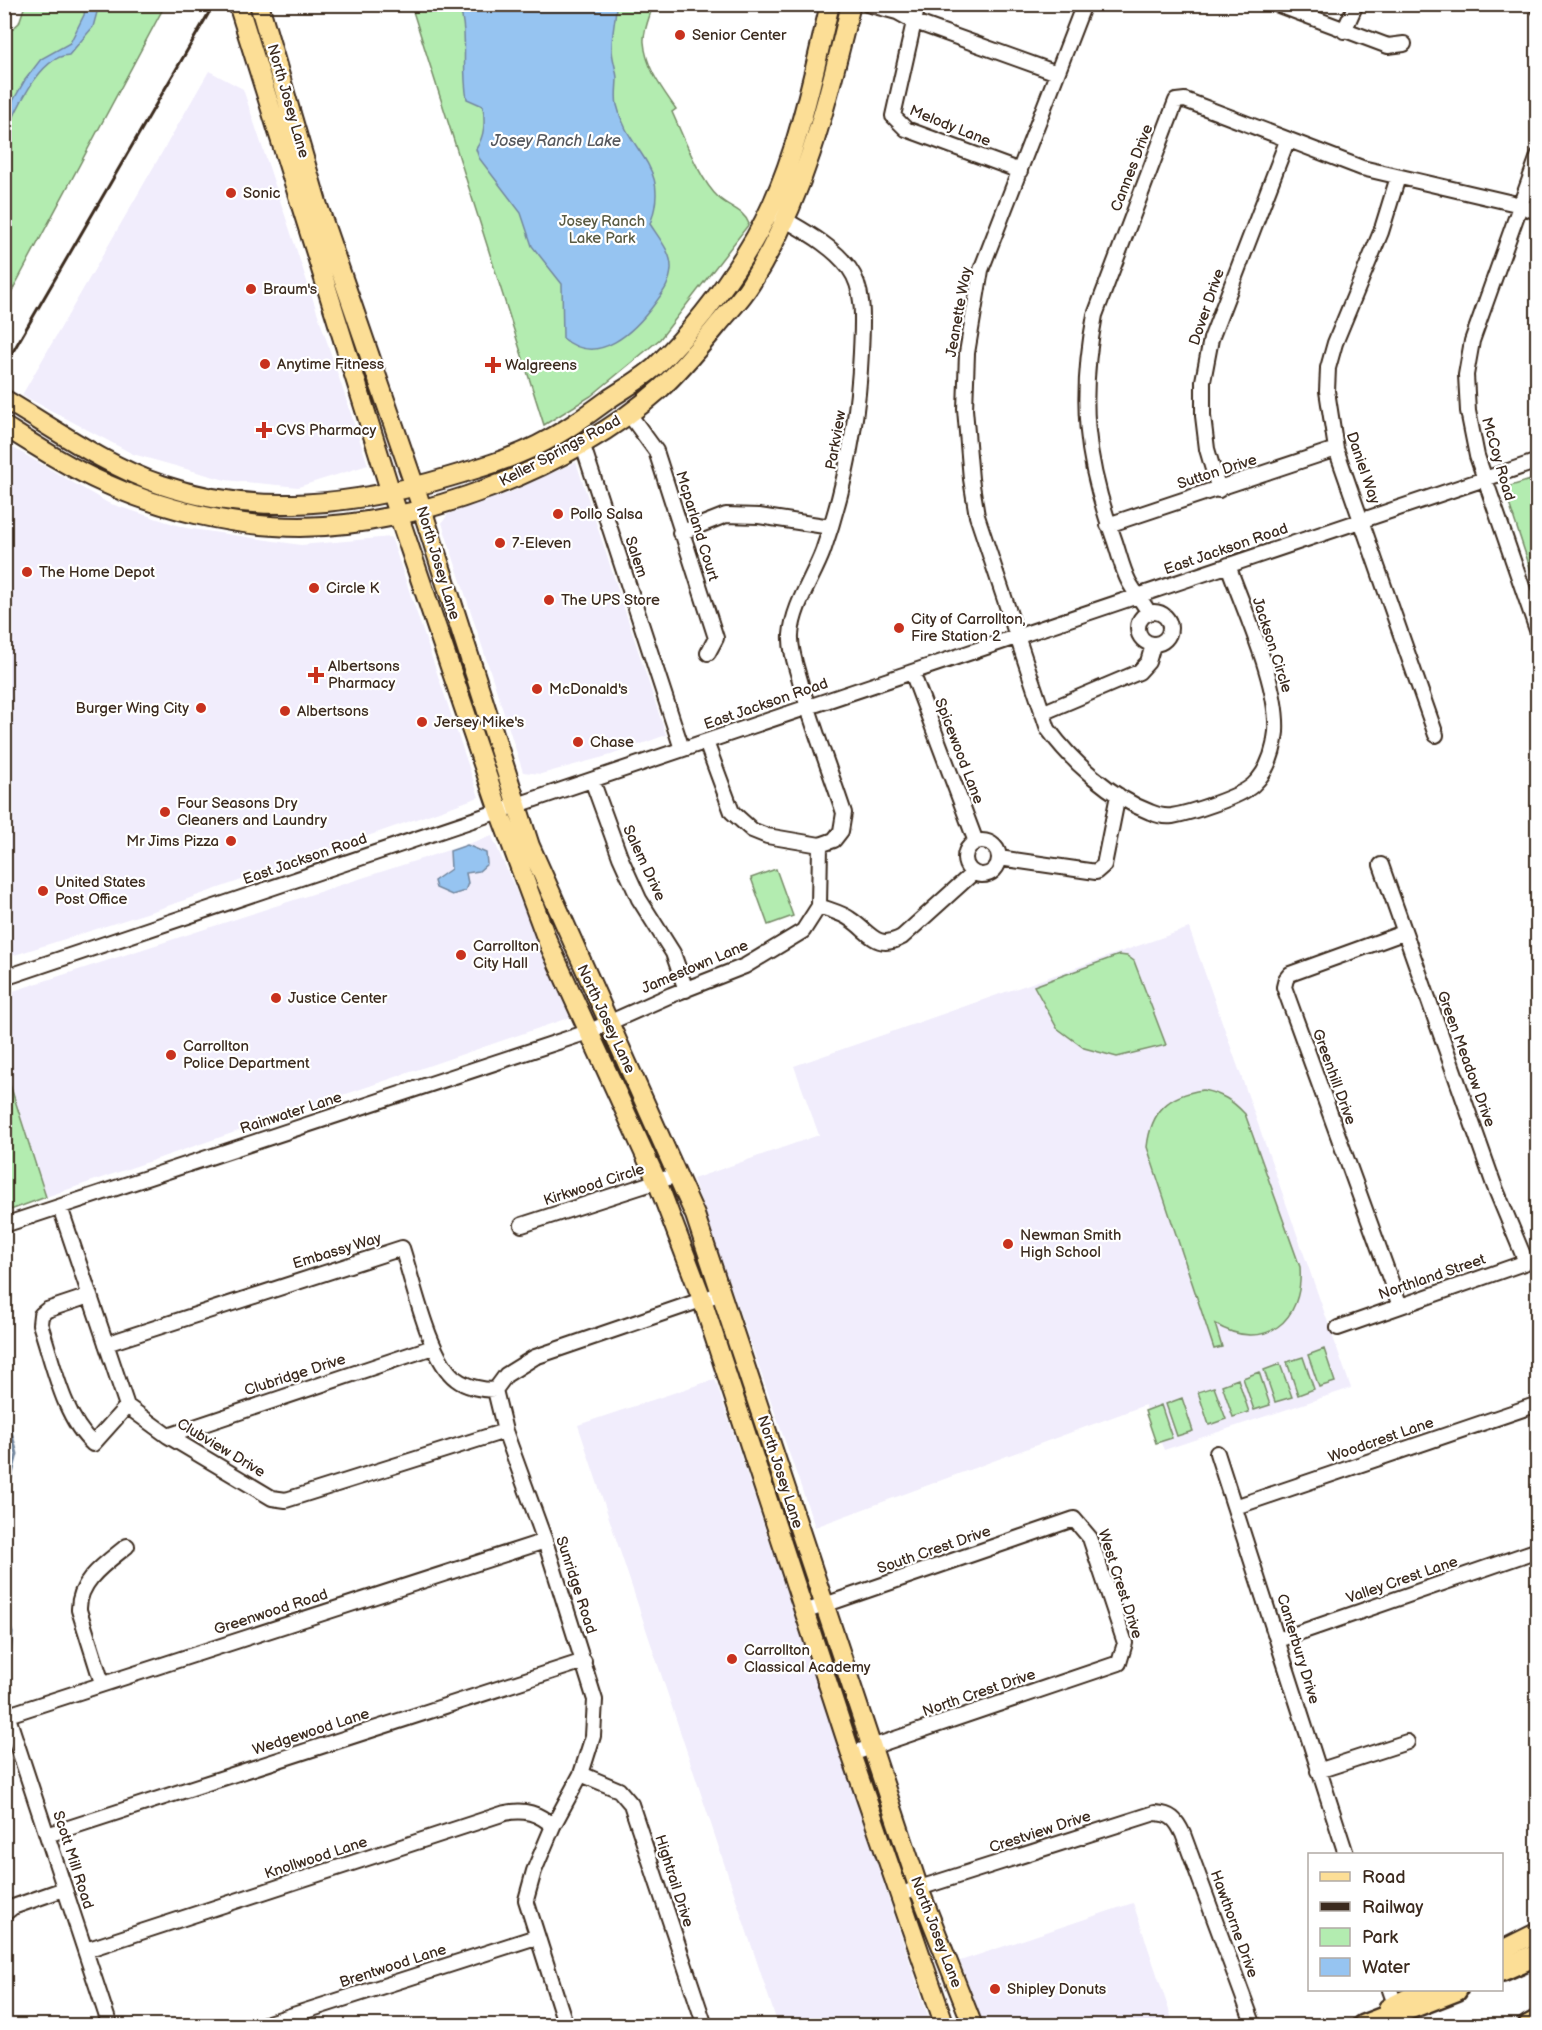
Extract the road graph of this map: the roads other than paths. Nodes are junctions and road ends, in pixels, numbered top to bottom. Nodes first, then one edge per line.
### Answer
1 (238, 4) edge
2 (259, 4) edge
3 (830, 4) edge
4 (851, 4) edge
5 (867, 4) edge
6 (918, 4) edge
7 (1084, 4) edge
8 (1276, 4) edge
9 (1356, 4) edge
10 (915, 22) junction
11 (246, 30) junction
12 (1344, 31) junction
13 (1404, 44) dead end
14 (1057, 73) junction
15 (287, 99) junction
16 (1287, 141) junction
17 (1538, 156) edge
18 (1020, 171) junction
19 (1398, 177) junction
20 (1521, 205) junction
21 (769, 211) junction
22 (1538, 213) edge
23 (786, 221) junction
24 (4, 399) edge
25 (629, 414) junction
26 (572, 426) junction
27 (10, 429) edge
28 (69, 437) junction
29 (582, 443) junction
30 (1336, 449) junction
31 (1538, 461) edge
32 (1486, 479) junction
33 (415, 487) junction
34 (1219, 490) junction
35 (392, 493) junction
36 (421, 509) junction
37 (399, 516) junction
38 (1363, 520) junction
39 (1108, 525) junction
40 (831, 527) junction
41 (680, 533) junction
42 (1228, 565) junction
43 (1139, 595) junction
44 (429, 607) junction
45 (1149, 613) junction
46 (1538, 633) edge
47 (1016, 637) junction
48 (1153, 645) junction
49 (708, 652) dead end
50 (469, 660) junction
51 (450, 669) junction
52 (912, 672) junction
53 (808, 707) junction
54 (1042, 712) junction
55 (486, 714) junction
56 (1436, 735) dead end
57 (706, 742) junction
58 (682, 749) junction
59 (592, 780) junction
60 (1118, 795) junction
61 (516, 806) junction
62 (499, 812) junction
63 (976, 842) junction
64 (820, 845) junction
65 (999, 858) junction
66 (1381, 866) dead end
67 (973, 873) junction
68 (819, 906) junction
69 (1403, 933) junction
70 (4, 978) edge
71 (686, 990) junction
72 (608, 1023) junction
73 (588, 1032) junction
74 (677, 1175) junction
75 (657, 1181) junction
76 (60, 1207) junction
77 (4, 1225) edge
78 (522, 1226) dead end
79 (1532, 1260) edge
80 (722, 1293) junction
81 (89, 1296) junction
82 (702, 1299) junction
83 (1400, 1306) junction
84 (1338, 1328) dead end
85 (106, 1344) junction
86 (433, 1347) junction
87 (495, 1390) junction
88 (1538, 1404) edge
89 (127, 1406) junction
90 (505, 1431) junction
91 (168, 1436) junction
92 (1216, 1453) dead end
93 (1235, 1507) junction
94 (1074, 1519) joint
95 (545, 1541) junction
96 (127, 1546) dead end
97 (1538, 1550) edge
98 (825, 1604) junction
99 (804, 1612) junction
100 (1278, 1640) junction
101 (584, 1661) junction
102 (1119, 1663) joint
103 (102, 1683) junction
104 (6, 1710) edge
105 (1407, 1742) dead end
106 (872, 1747) junction
107 (851, 1754) junction
108 (1318, 1771) junction
109 (581, 1774) junction
110 (554, 1827) junction
111 (1183, 1834) joint
112 (47, 1835) junction
113 (1346, 1853) edge
114 (919, 1888) junction
115 (64, 1889) junction
116 (899, 1894) junction
117 (4, 1914) edge
118 (1538, 1932) edge
119 (536, 1937) junction
120 (86, 1950) junction
121 (1503, 1950) edge
122 (1538, 1954) edge
123 (1503, 1970) edge
124 (1416, 1991) edge
125 (1451, 1991) edge
126 (1393, 1997) edge
127 (1538, 2021) edge
128 (110, 2025) edge
129 (260, 2025) edge
130 (566, 2025) edge
131 (705, 2025) edge
132 (945, 2025) edge
133 (973, 2025) edge
134 (1254, 2025) edge
135 (1353, 2025) edge
136 (1363, 2025) edge
137 (1529, 2025) edge

1 - 11 main road, North Josey Lane
2 - 15 main road, North Josey Lane
3 - 21 main road, Keller Springs Road
4 - 23 main road, Keller Springs Road
5 - 10 street
6 - 10 street
7 - 14 street, Jeanette Way
8 - 12 street
9 - 12 street
10 - 14 street
10 - 18 street, Melody Lane
11 - 15 main road
11 - 35 main road, North Josey Lane
12 - 13 street
14 - 18 street, Jeanette Way
15 - 33 main road, North Josey Lane
16 - 19 street, Cannes Drive
16 - 34 street, Dover Drive
16 - 39 street, Cannes Drive
17 - 20 street, McCoy Road
18 - 47 street, Jeanette Way
19 - 20 street, Cannes Drive
19 - 30 street, Daniel Way
20 - 22 street, Cannes Drive
20 - 32 street, McCoy Road
21 - 23 street, Parkview
21 - 26 main road, Keller Springs Road
23 - 25 main road, Keller Springs Road
23 - 40 street, Parkview
24 - 28 main road, Keller Springs Road
25 - 29 main road, Keller Springs Road
25 - 41 street, Mcparland Court
26 - 29 main road
26 - 33 main road, Keller Springs Road
27 - 28 main road
27 - 37 main road, Keller Springs Road
28 - 35 main road, Keller Springs Road
29 - 36 main road, Keller Springs Road
29 - 58 street, Salem
30 - 34 street, Sutton Drive
30 - 38 street, Daniel Way
31 - 32 street, East Jackson Road
32 - 38 street, East Jackson Road
32 - 46 street, McCoy Road
33 - 35 main road, Keller Springs Road
33 - 36 main road, North Josey Lane
34 - 39 street, Sutton Drive
35 - 37 main road, North Josey Lane
36 - 37 main road, Keller Springs Road
36 - 50 main road, North Josey Lane
37 - 44 main road, North Josey Lane
38 - 42 street, East Jackson Road
38 - 56 street, Daniel Way
39 - 43 street, Cannes Drive
40 - 41 street
40 - 53 street, Parkview
41 - 49 street, Mcparland Court
42 - 43 street, East Jackson Road
42 - 60 street, Jackson Circle
43 - 45 street, Cannes Drive
43 - 47 street, East Jackson Road
44 - 50 main road
44 - 51 main road, North Josey Lane
45 - 48 street
45 - 48 street
47 - 52 street, East Jackson Road
47 - 54 street, Jackson Circle
48 - 54 street
50 - 55 main road, North Josey Lane
51 - 55 main road
51 - 62 main road, North Josey Lane
52 - 53 street, East Jackson Road
52 - 63 street, Spicewood Lane
53 - 57 street, East Jackson Road
53 - 64 street, Parkview
54 - 60 street, Jackson Circle
55 - 61 main road, North Josey Lane
57 - 58 street, East Jackson Road
57 - 64 street
58 - 59 street, East Jackson Road
59 - 61 street, East Jackson Road
59 - 71 street, Salem Drive
60 - 65 street
61 - 62 street, East Jackson Road
61 - 72 main road, North Josey Lane
62 - 70 street, East Jackson Road
62 - 73 main road, North Josey Lane
63 - 65 street
63 - 67 street
64 - 68 street
65 - 67 street
66 - 69 street, Green Meadow Drive
67 - 68 street
68 - 71 street, Jamestown Lane
69 - 79 street, Green Meadow Drive
69 - 83 street, Greenhill Drive
71 - 72 street, Jamestown Lane
72 - 73 street, Jamestown Lane
72 - 74 main road, North Josey Lane
73 - 75 main road, North Josey Lane
73 - 76 street, Rainwater Lane
74 - 75 street, Kirkwood Circle
74 - 80 main road, North Josey Lane
75 - 78 street, Kirkwood Circle
75 - 82 main road, North Josey Lane
76 - 77 street, Rainwater Lane
76 - 81 street
79 - 83 street, Northland Street
80 - 82 street
80 - 98 main road, North Josey Lane
81 - 85 street
81 - 89 street
82 - 87 street
82 - 99 main road, North Josey Lane
83 - 84 street, Northland Street
85 - 86 street, Embassy Way
85 - 89 street
86 - 87 street, Embassy Way
86 - 91 street, Clubridge Drive
87 - 90 street, Sunridge Road
88 - 93 street, Woodcrest Lane
89 - 91 street, Clubview Drive
90 - 91 street, Clubview Drive
90 - 95 street, Sunridge Road
92 - 93 street, Canterbury Drive
93 - 100 street, Canterbury Drive
94 - 98 street, South Crest Drive
94 - 102 street, West Crest Drive
95 - 101 street, Sunridge Road
95 - 103 street, Greenwood Road
96 - 103 street
97 - 100 street, Valley Crest Lane
98 - 99 street, South Crest Drive
98 - 106 main road, North Josey Lane
99 - 107 main road, North Josey Lane
100 - 108 street, Canterbury Drive
101 - 109 street, Sunridge Road
101 - 112 street, Wedgewood Lane
102 - 106 street, North Crest Drive
103 - 104 street, Greenwood Road
104 - 112 street, Scott Mill Road
105 - 108 street
106 - 107 street, North Crest Drive
106 - 114 main road, North Josey Lane
107 - 116 main road, North Josey Lane
108 - 113 street, Canterbury Drive
109 - 110 street, Sunridge Road
109 - 131 street, Hightrail Drive
110 - 119 street, Sunridge Road
110 - 120 street, Knollwood Lane
111 - 114 street, Crestview Drive
111 - 134 street, Hawthorne Drive
112 - 115 street, Scott Mill Road
114 - 116 street, Crestview Drive
114 - 133 main road, North Josey Lane
115 - 117 street
115 - 120 street, Scott Mill Road
116 - 132 main road, North Josey Lane
118 - 121 main road
119 - 129 street, Brentwood Lane
119 - 130 street, Sunridge Road
120 - 128 street, Scott Mill Road
122 - 123 highway
124 - 126 main road
125 - 136 highway
126 - 135 main road
127 - 137 highway

